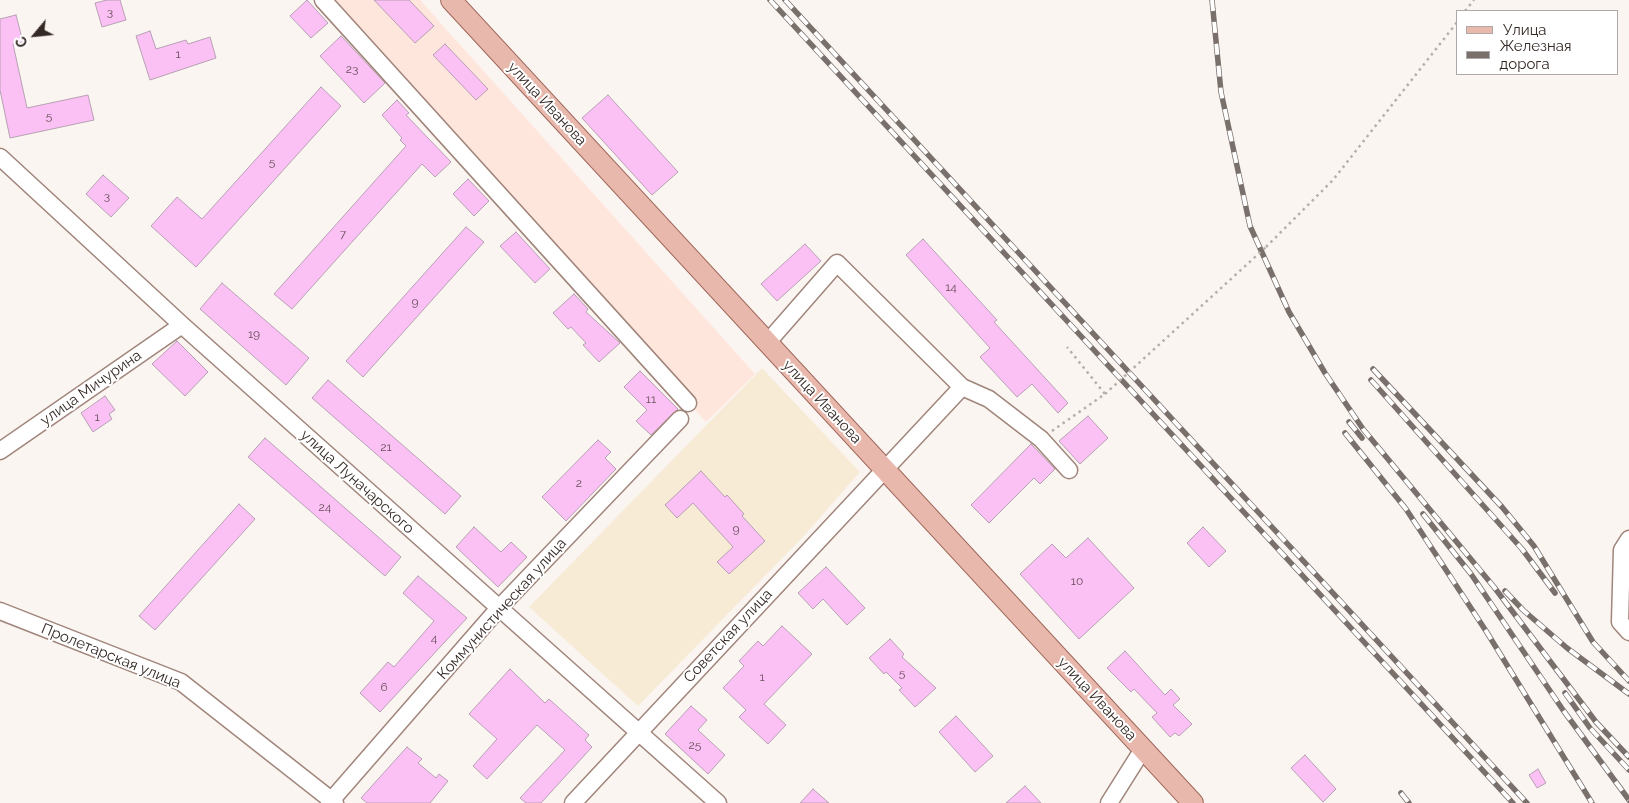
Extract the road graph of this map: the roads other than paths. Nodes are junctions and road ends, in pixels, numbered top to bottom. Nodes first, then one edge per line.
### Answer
1 (323, 0) edge
2 (451, 0) edge
3 (0, 157) edge
4 (182, 325) junction
5 (767, 343) junction
6 (962, 387) junction
7 (688, 402) dead end
8 (680, 419) dead end
9 (0, 451) edge
10 (885, 470) junction
11 (1069, 470) dead end
12 (1629, 540) edge
13 (499, 608) junction
14 (0, 611) edge
15 (1625, 627) edge
16 (639, 731) junction
17 (1143, 749) junction
18 (332, 802) edge
19 (573, 803) edge
20 (718, 803) edge
21 (1109, 803) edge
22 (1194, 803) edge

1 - 7 street
2 - 5 main road, улица Иванова
3 - 4 street, улица Луначарского
4 - 9 street, улица Мичурина
4 - 13 street, улица Луначарского
5 - 6 street
5 - 10 main road, улица Иванова
6 - 10 street, Советская улица
6 - 11 street
8 - 13 street, Коммунистическая улица
10 - 16 street, Советская улица
10 - 17 main road, улица Иванова
12 - 15 street
13 - 16 street, улица Луначарского
13 - 18 street, Коммунистическая улица
14 - 18 street, Пролетарская улица
16 - 19 street, Советская улица
16 - 20 street, улица Луначарского
17 - 21 street
17 - 22 main road, улица Иванова

